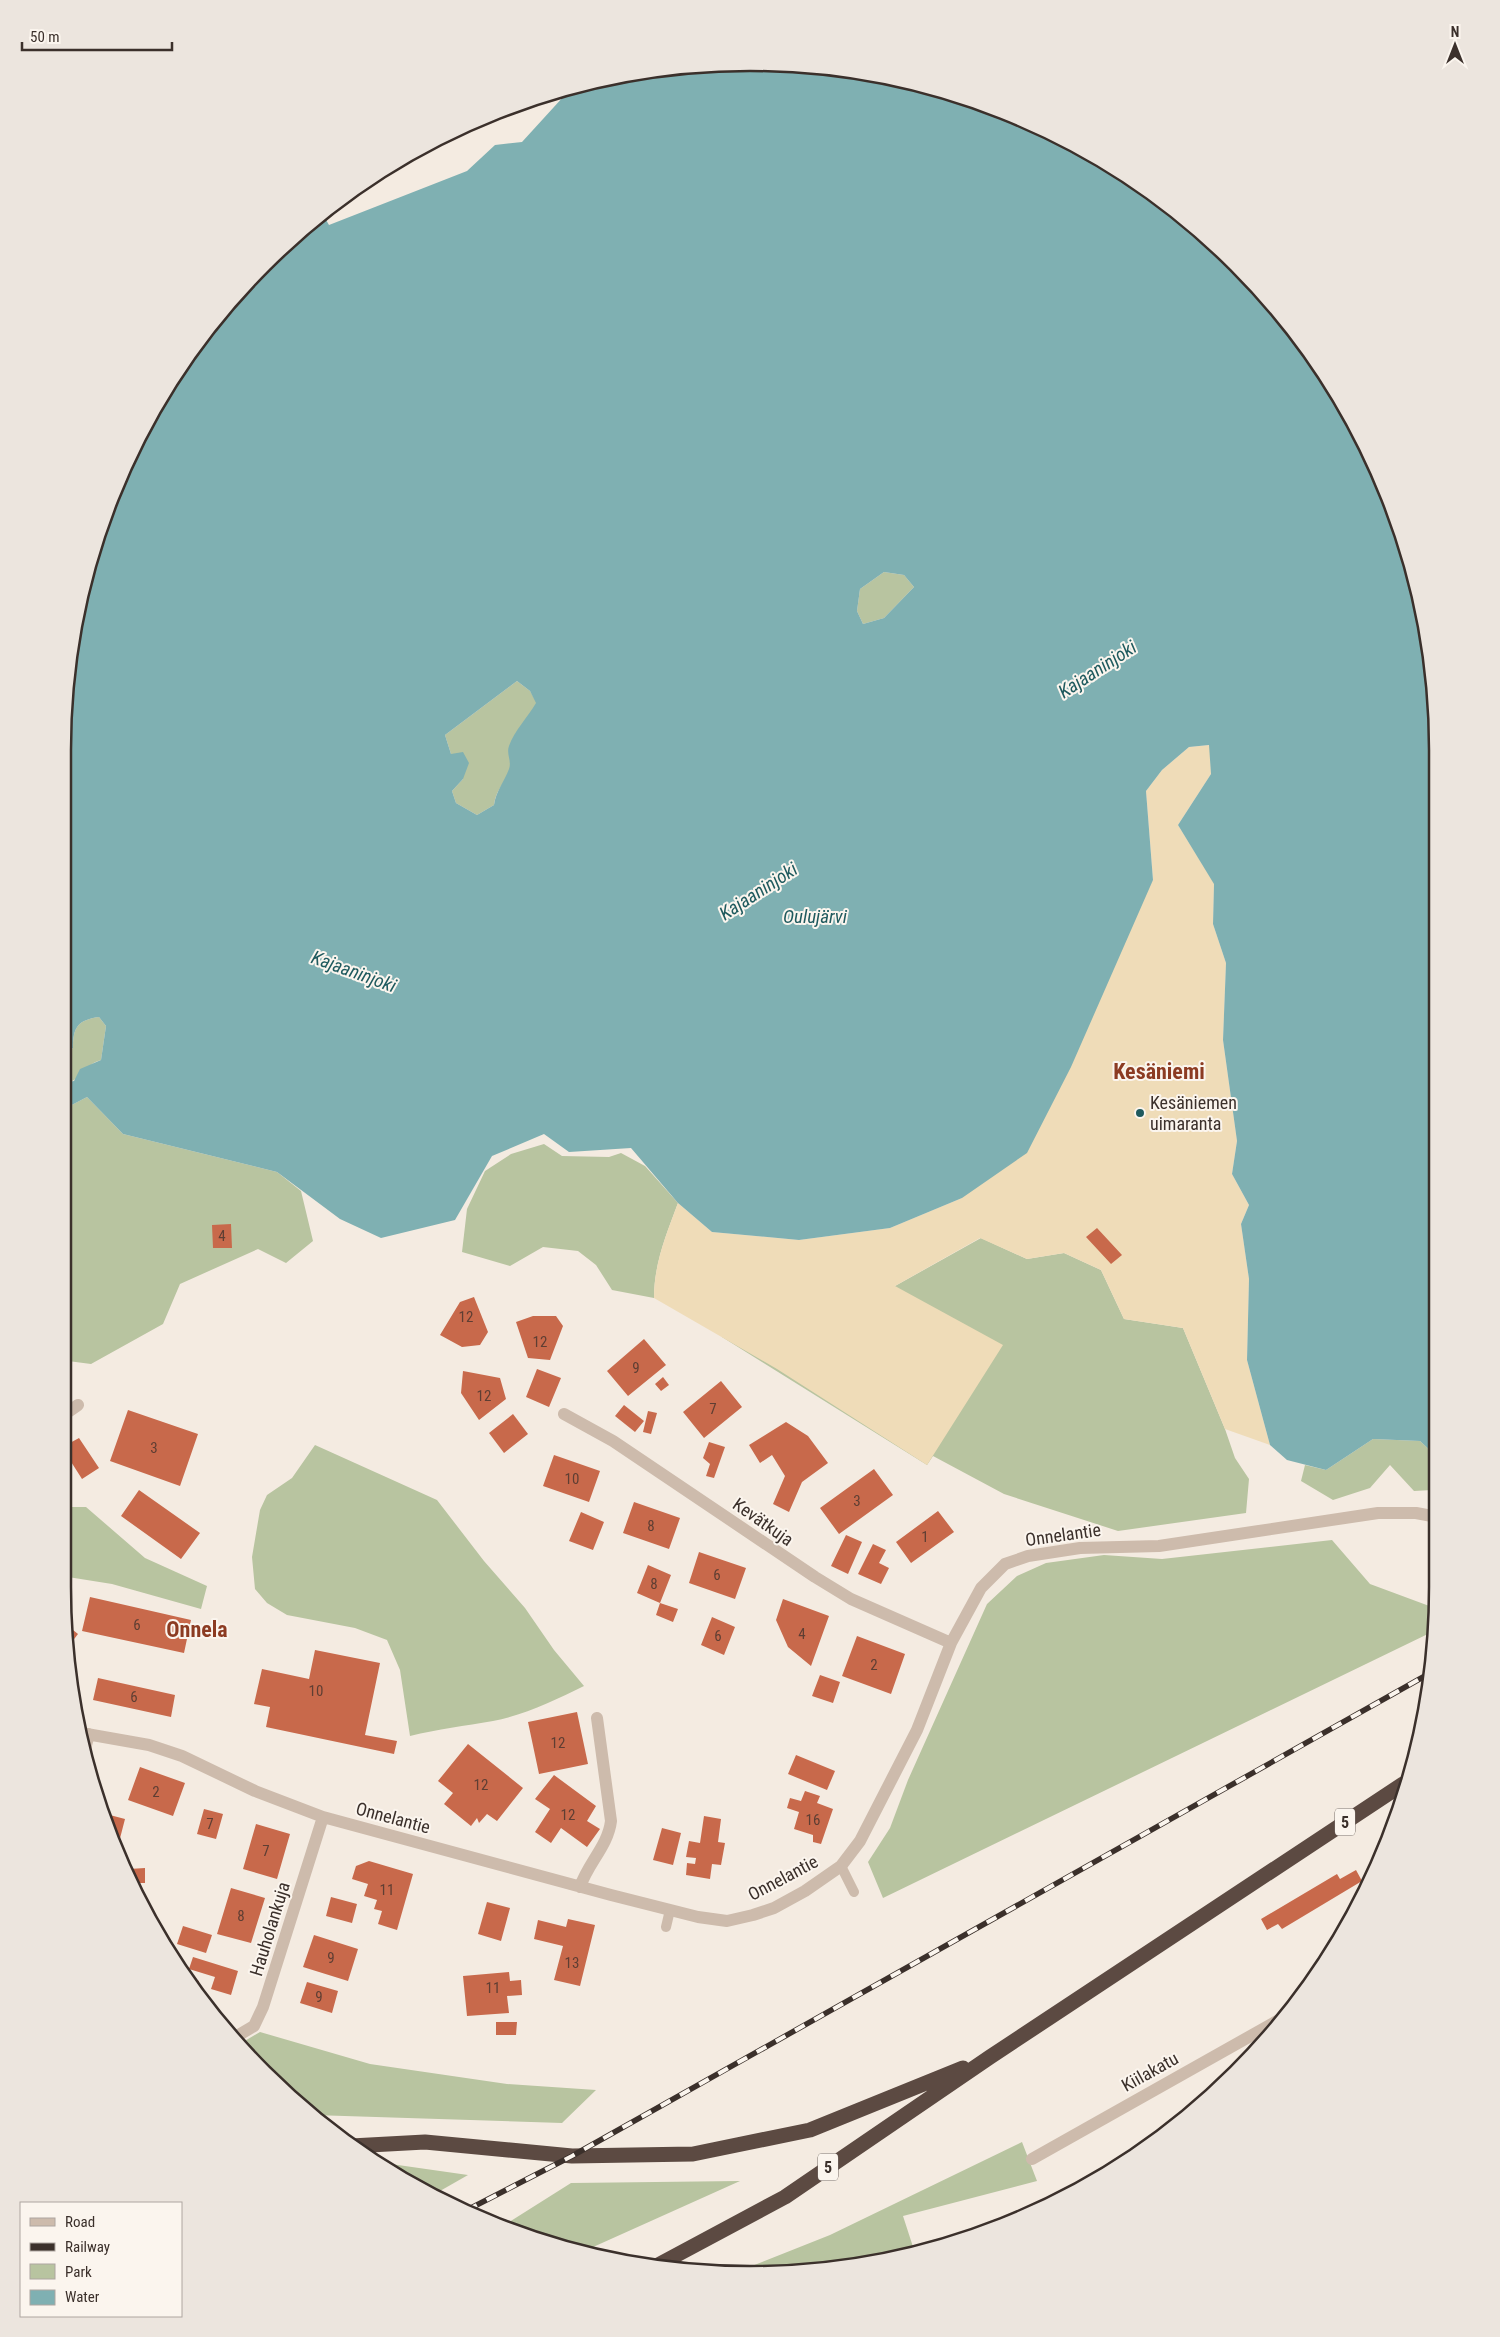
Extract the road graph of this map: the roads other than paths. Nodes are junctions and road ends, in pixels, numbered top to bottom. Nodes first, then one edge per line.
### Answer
1 (564, 1414) dead end
2 (1429, 1515) edge
3 (951, 1642) junction
4 (597, 1718) dead end
5 (87, 1733) edge
6 (1399, 1787) edge
7 (323, 1817) junction
8 (841, 1866) junction
9 (580, 1886) junction
10 (854, 1892) dead end
11 (670, 1910) junction
12 (666, 1927) dead end
13 (1266, 2027) edge
14 (240, 2035) edge
15 (990, 2057) junction
16 (365, 2145) edge
17 (1032, 2158) dead end
18 (668, 2261) edge

1 - 3 street, Kevätkuja
2 - 3 street, Onnelantie
3 - 8 street, Onnelantie
4 - 9 street
5 - 7 street, Onnelantie
6 - 15 highway, 5
7 - 9 street, Onnelantie
7 - 14 street, Hauholankuja
8 - 10 lane
8 - 11 street, Onnelantie
9 - 11 street, Onnelantie
11 - 12 lane
13 - 17 street, Kiilakatu
15 - 16 highway
15 - 18 highway, 5

